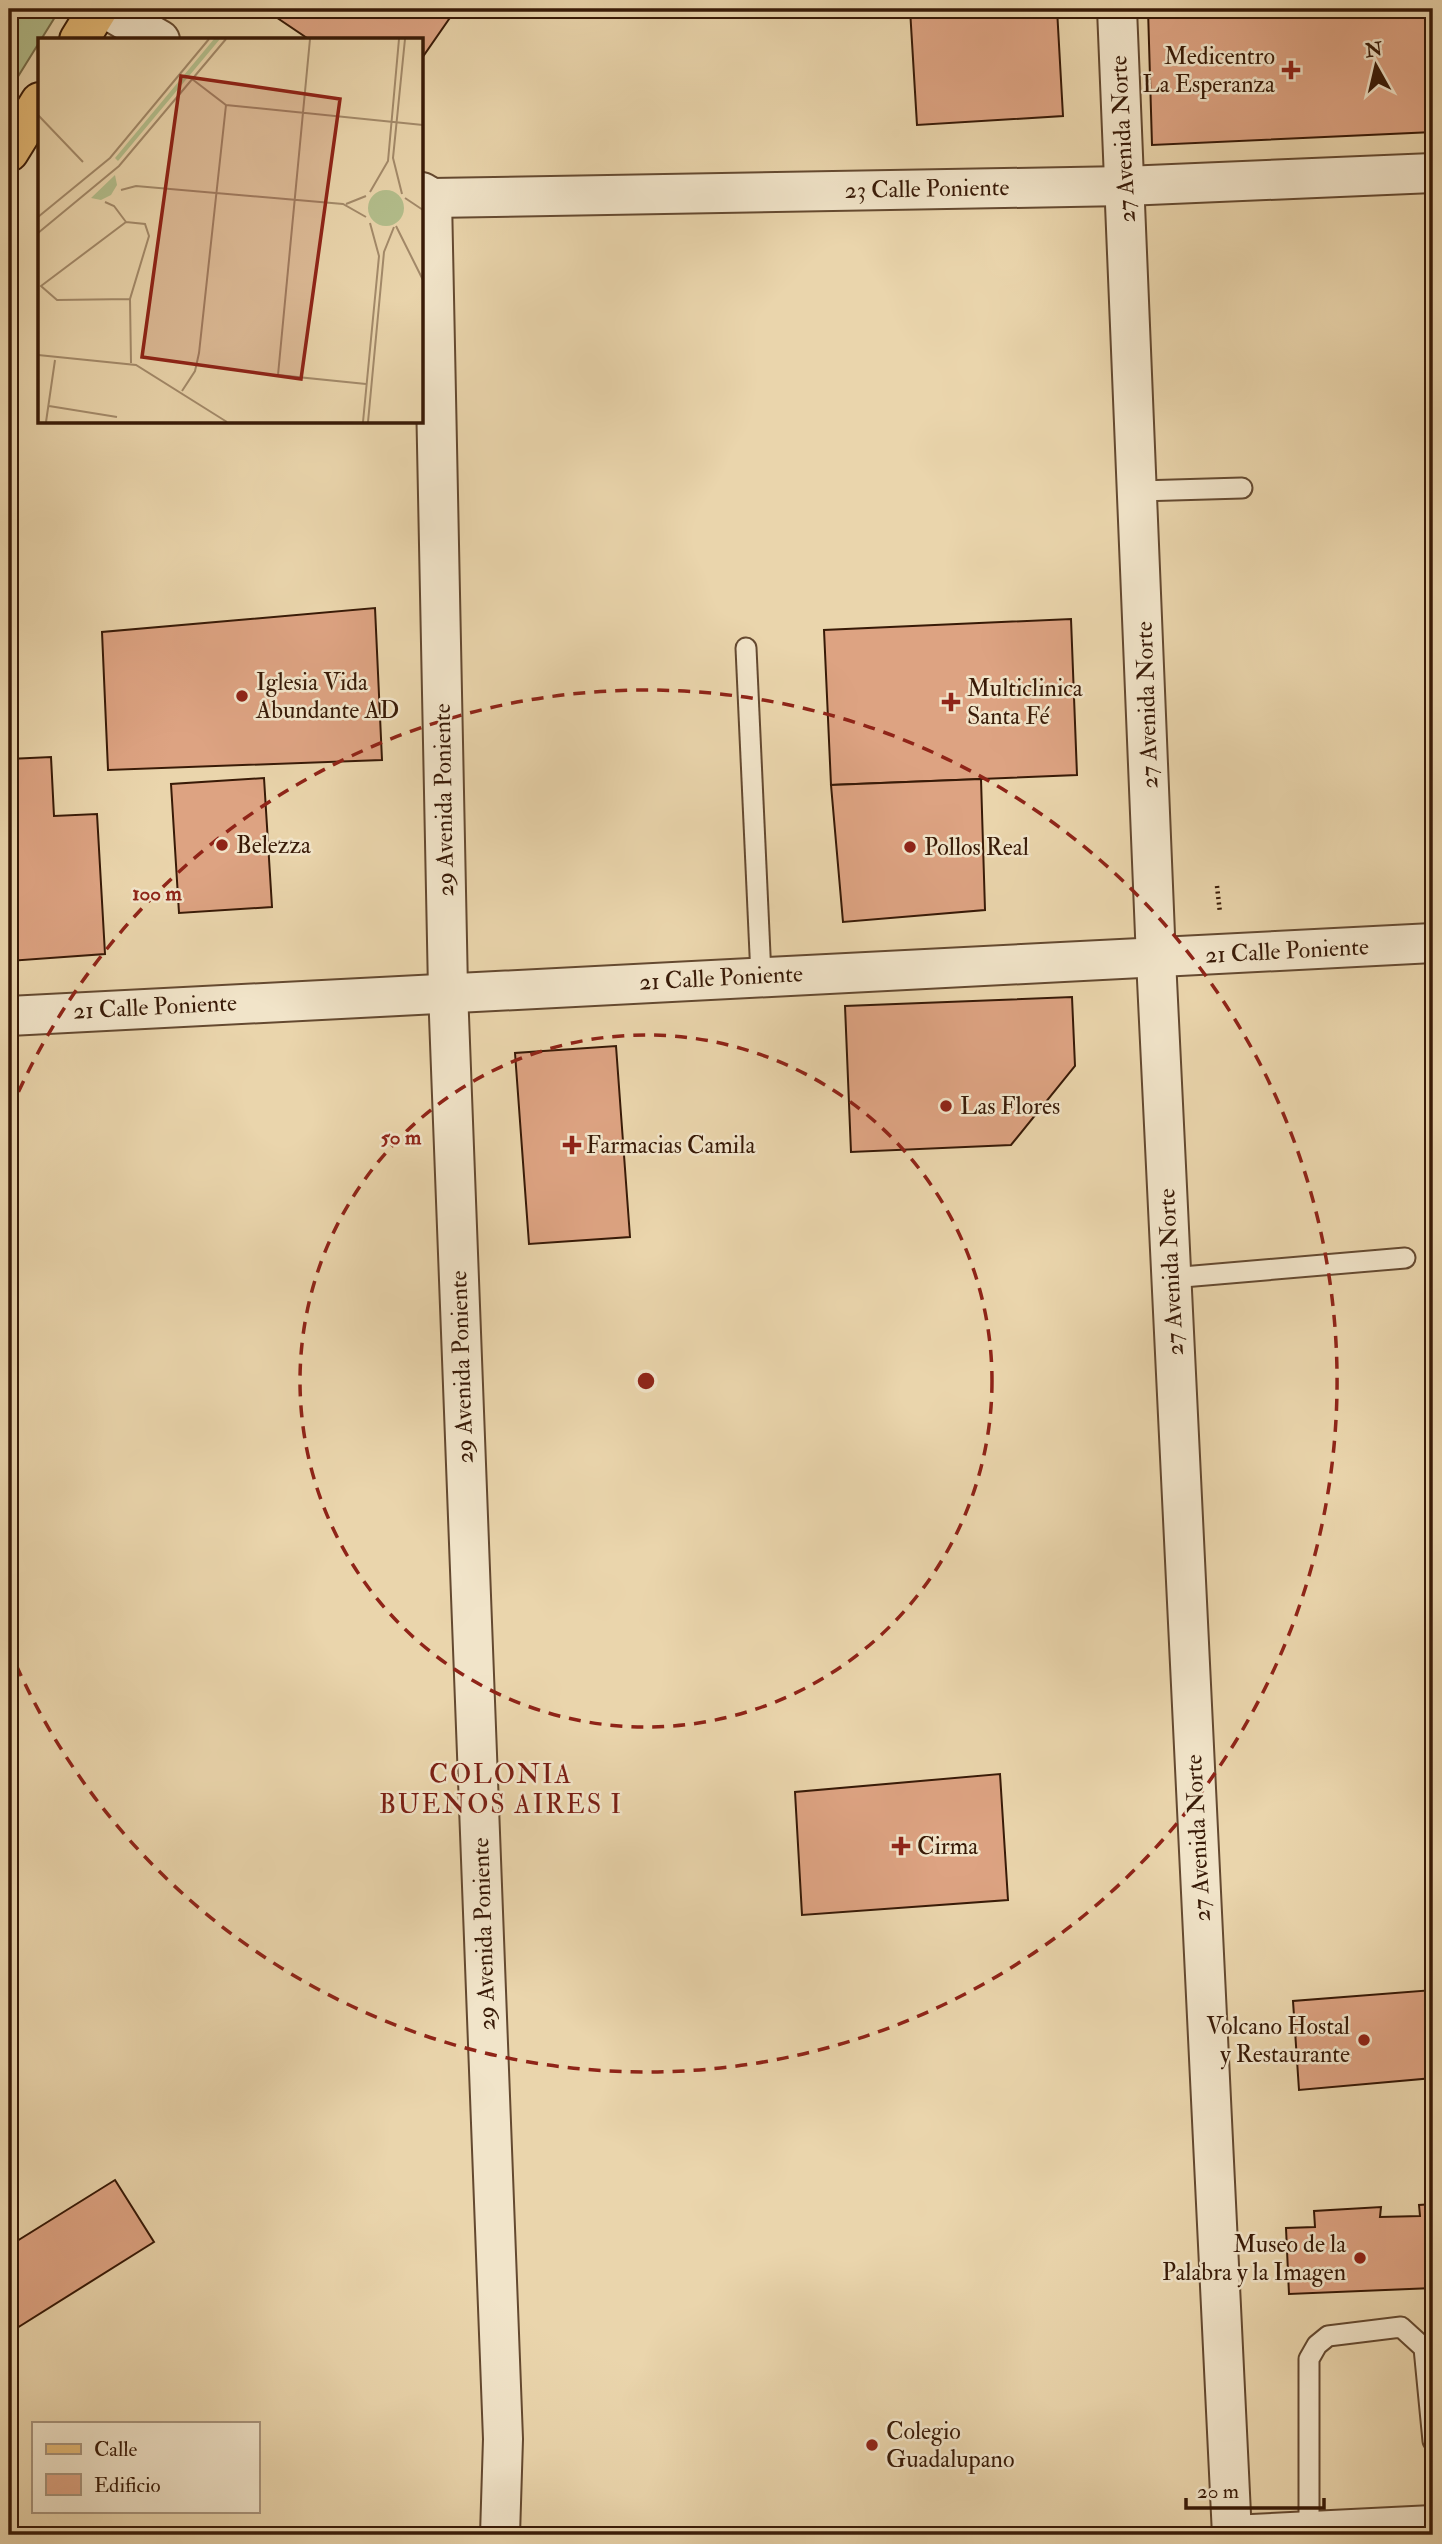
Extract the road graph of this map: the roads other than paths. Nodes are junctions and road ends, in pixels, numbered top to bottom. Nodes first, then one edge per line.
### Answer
1 (99, 9) edge
2 (106, 9) edge
3 (1117, 9) edge
4 (80, 38) edge
5 (157, 38) edge
6 (38, 105) edge
7 (9, 152) edge
8 (1433, 173) edge
9 (1125, 186) junction
10 (427, 195) edge
11 (1242, 488) dead end
12 (1139, 491) junction
13 (746, 648) dead end
14 (1433, 943) edge
15 (1156, 959) junction
16 (761, 976) junction
17 (448, 990) junction
18 (9, 1016) edge
19 (1405, 1258) dead end
20 (1171, 1278) junction
21 (1433, 2441) edge
22 (1433, 2525) edge
23 (1309, 2532) junction
24 (500, 2535) edge
25 (1232, 2535) edge

1 - 4 main road
2 - 5 street
3 - 9 street, 27 Avenida Norte
6 - 7 main road
8 - 9 street, 23 Calle Poniente
9 - 10 street, 23 Calle Poniente
9 - 12 street, 27 Avenida Norte
10 - 17 street, 29 Avenida Poniente
11 - 12 lane
12 - 15 street, 27 Avenida Norte
13 - 16 lane
14 - 15 street, 21 Calle Poniente
15 - 16 street, 21 Calle Poniente
15 - 20 street, 27 Avenida Norte
16 - 17 street, 21 Calle Poniente
17 - 18 street, 21 Calle Poniente
17 - 24 street, 29 Avenida Poniente
19 - 20 lane
20 - 25 street, 27 Avenida Norte
21 - 23 lane
22 - 23 street
23 - 25 street

